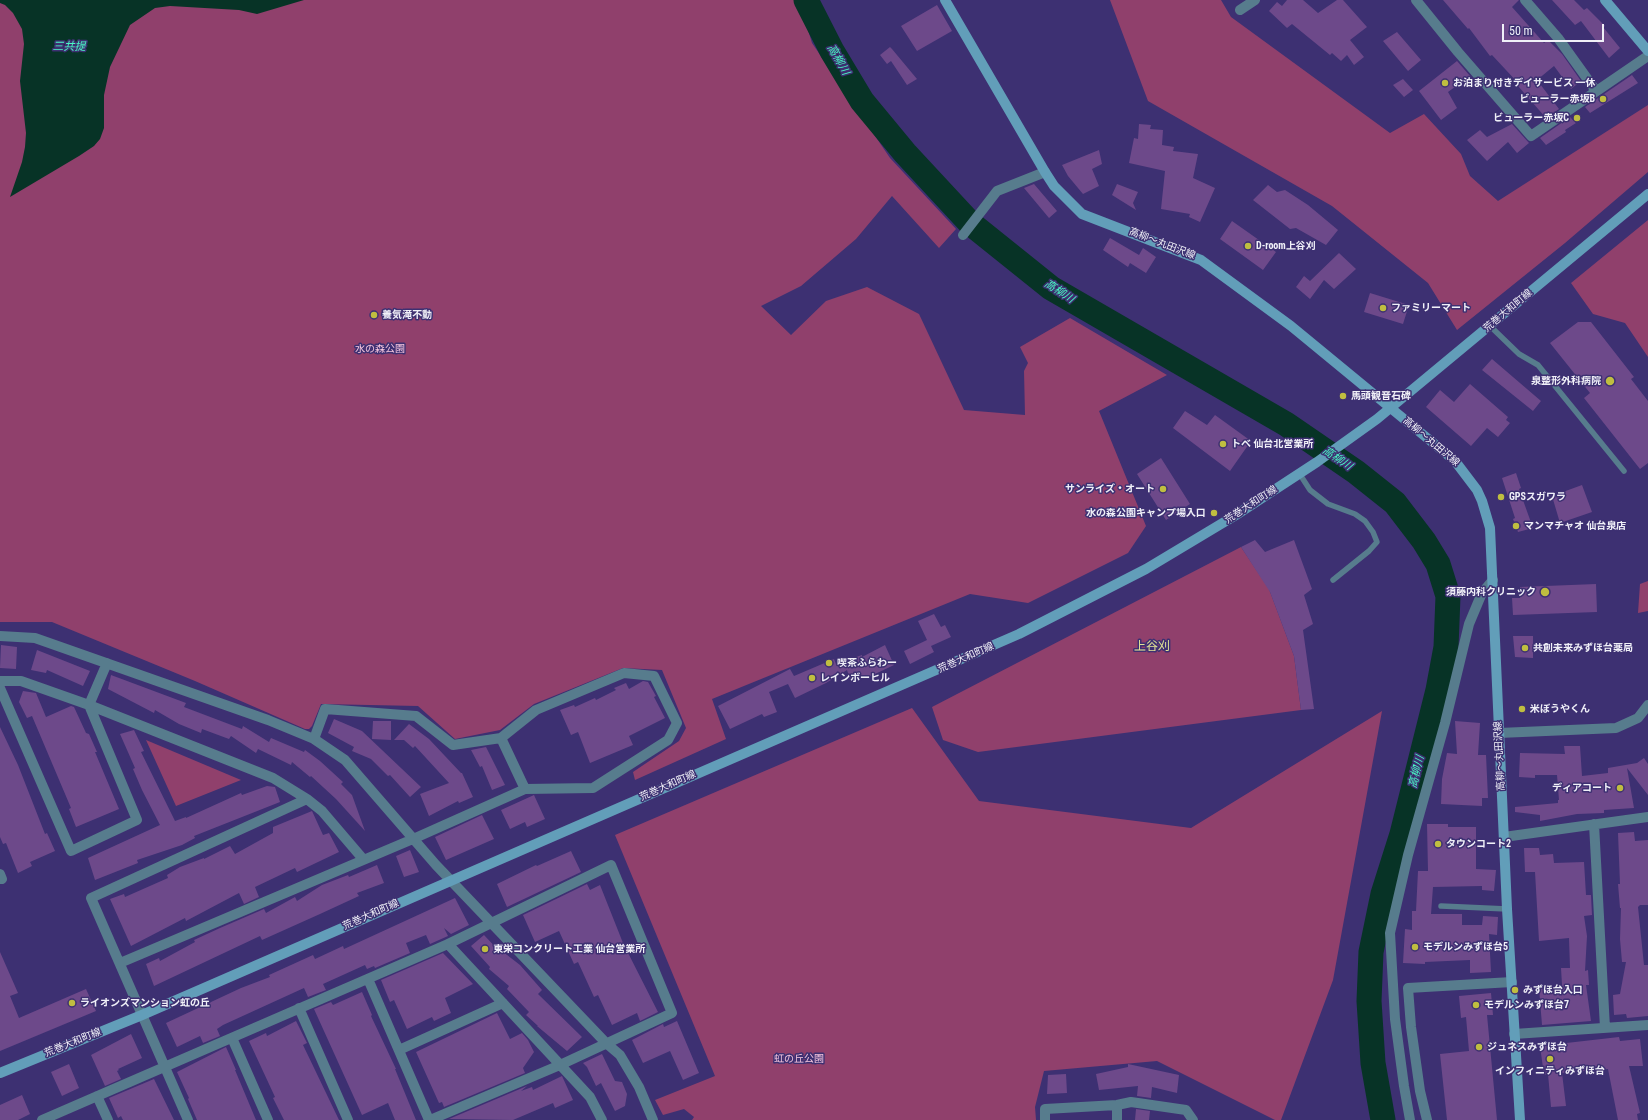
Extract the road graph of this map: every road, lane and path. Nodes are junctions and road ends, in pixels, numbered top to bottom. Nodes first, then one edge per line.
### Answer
1 (945, 0) edge
2 (1255, 0) edge
3 (1416, 0) edge
4 (1525, 0) edge
5 (1605, 0) edge
6 (1240, 10) dead end
7 (1648, 51) edge
8 (1648, 56) edge
9 (1596, 91) junction
10 (1045, 172) junction
11 (1648, 194) edge
12 (963, 235) dead end
13 (1490, 326) junction
14 (1391, 409) junction
15 (1624, 471) dead end
16 (1299, 474) junction
17 (1333, 580) dead end
18 (1493, 580) junction
19 (0, 636) edge
20 (106, 663) junction
21 (0, 681) edge
22 (0, 688) edge
23 (89, 705) junction
24 (1648, 705) edge
25 (1499, 734) junction
26 (501, 738) junction
27 (314, 739) junction
28 (525, 789) junction
29 (307, 799) junction
30 (1648, 817) edge
31 (1594, 824) junction
32 (1504, 836) junction
33 (413, 839) junction
34 (363, 859) junction
35 (0, 874) edge
36 (0, 880) edge
37 (451, 881) junction
38 (1441, 906) dead end
39 (1507, 909) junction
40 (492, 924) junction
41 (448, 944) junction
42 (120, 963) junction
43 (368, 979) junction
44 (1512, 982) junction
45 (503, 1003) junction
46 (299, 1008) junction
47 (142, 1015) junction
48 (1648, 1026) edge
49 (1605, 1028) junction
50 (1514, 1034) junction
51 (232, 1038) junction
52 (606, 1043) junction
53 (398, 1050) junction
54 (560, 1065) junction
55 (165, 1067) junction
56 (0, 1073) edge
57 (97, 1096) junction
58 (1117, 1105) junction
59 (42, 1120) edge
60 (108, 1120) edge
61 (188, 1120) edge
62 (268, 1120) edge
63 (348, 1120) edge
64 (430, 1120) edge
65 (602, 1120) edge
66 (653, 1120) edge
67 (1045, 1120) edge
68 (1117, 1120) edge
69 (1193, 1120) edge
70 (1410, 1120) edge
71 (1427, 1120) edge
72 (1520, 1120) edge

1 - 10 street, 高柳～丸田沢線
2 - 6 street
3 - 9 street
4 - 9 street
5 - 7 street
8 - 9 street
10 - 12 street
10 - 14 street, 高柳～丸田沢線
11 - 13 street, 荒巻大和町線
13 - 14 street, 荒巻大和町線
13 - 15 lane
14 - 16 street, 荒巻大和町線
14 - 18 street, 高柳～丸田沢線
16 - 17 lane
16 - 37 street, 荒巻大和町線
18 - 25 street, 高柳～丸田沢線
18 - 70 street
19 - 20 street
20 - 23 street
20 - 27 street
21 - 23 street
22 - 23 street
23 - 29 street
24 - 25 street
25 - 32 street, 高柳～丸田沢線
26 - 27 street
26 - 28 street
26 - 28 street
27 - 33 street
28 - 33 street
29 - 34 street
29 - 42 street
30 - 31 street
31 - 32 street
31 - 49 street
32 - 39 street, 高柳～丸田沢線
33 - 34 street
33 - 37 street
34 - 42 street
35 - 36 street
37 - 40 street
37 - 47 street, 荒巻大和町線
38 - 39 lane
39 - 44 street, 高柳～丸田沢線
40 - 41 street
40 - 52 street
40 - 52 street
41 - 43 street
41 - 45 street
42 - 47 street
43 - 46 street
43 - 53 street
44 - 50 street, 高柳～丸田沢線
44 - 71 street
45 - 53 street
45 - 54 street
46 - 51 street
46 - 63 street
47 - 55 street
47 - 56 street, 荒巻大和町線
48 - 49 street
49 - 50 street
50 - 72 street, 高柳～丸田沢線
51 - 55 street
51 - 62 street
52 - 54 street
52 - 66 street
53 - 64 street
54 - 64 street
54 - 65 street
55 - 57 street
55 - 61 street
57 - 59 street
57 - 60 street
58 - 67 street
58 - 68 street
58 - 69 street

